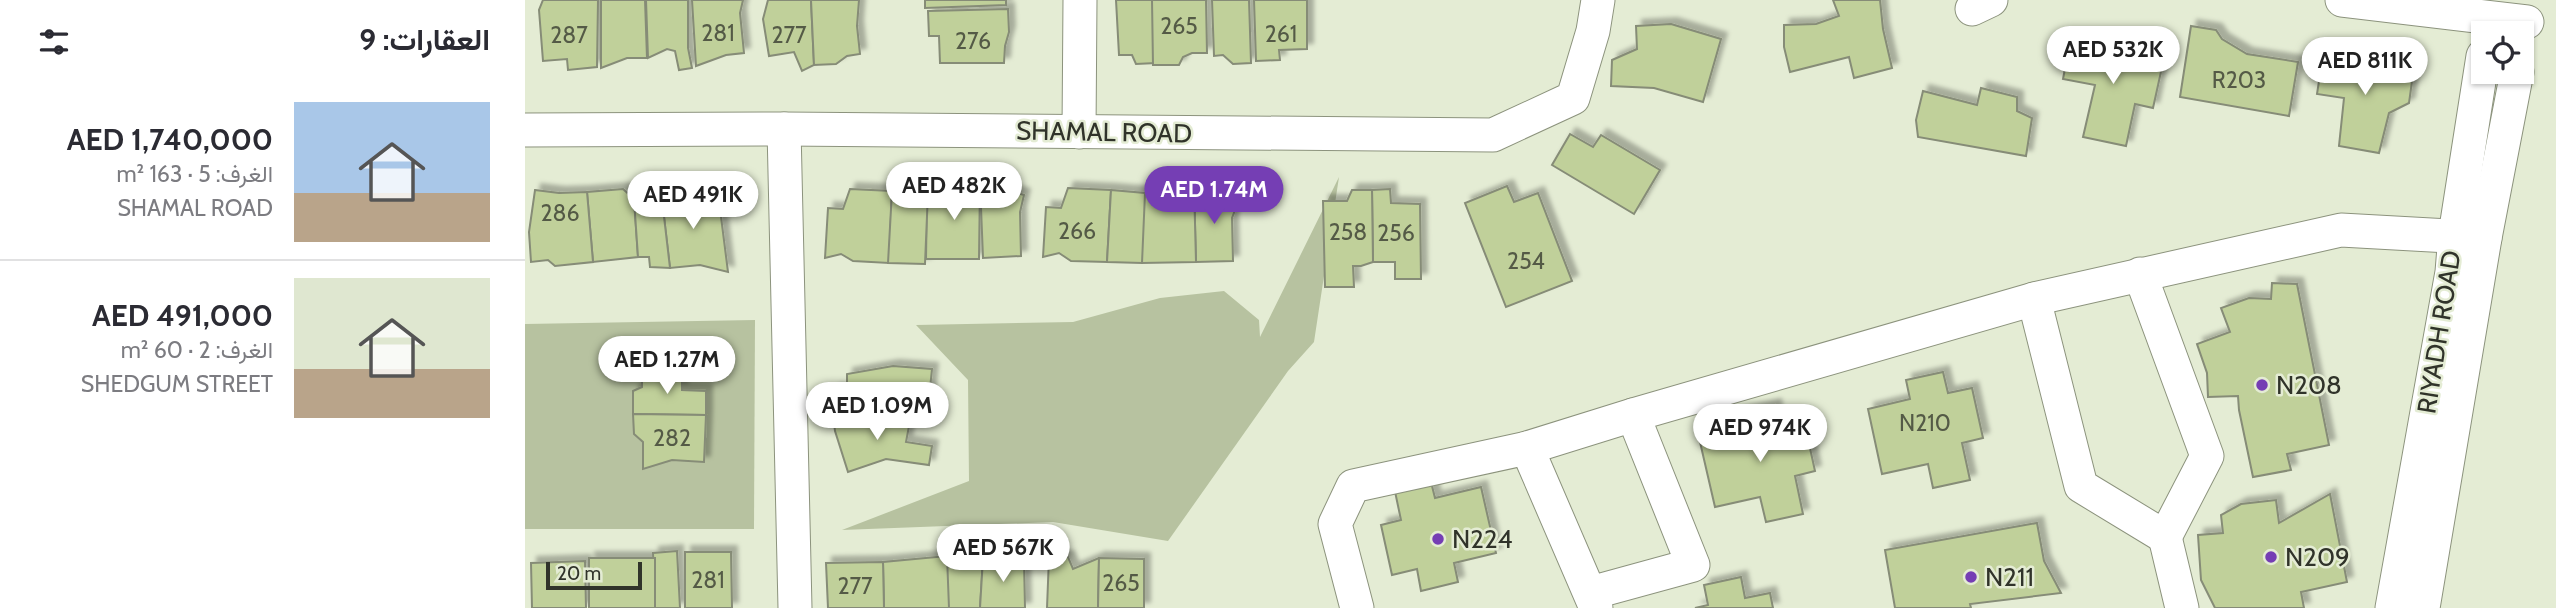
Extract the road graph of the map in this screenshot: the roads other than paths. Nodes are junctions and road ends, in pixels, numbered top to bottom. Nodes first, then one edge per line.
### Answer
1 (1080, 0) edge
2 (1598, 0) edge
3 (2342, 0) edge
4 (2489, 17) edge
5 (2514, 21) edge
6 (2481, 84) edge
7 (2514, 84) edge
8 (784, 129) junction
9 (525, 130) edge
10 (1079, 132) junction
11 (2470, 236) junction
12 (2140, 274) junction
13 (2034, 299) junction
14 (1633, 415) junction
15 (1527, 448) junction
16 (2165, 537) junction
17 (1594, 600) edge
18 (795, 608) edge
19 (1357, 608) edge
20 (2182, 608) edge
21 (2392, 608) edge
22 (2423, 608) edge

1 - 10 street
2 - 10 street, SHAMAL ROAD
3 - 4 street
4 - 5 street
6 - 11 street, RIYADH ROAD
7 - 11 street, RIYADH ROAD
8 - 9 street, SHAMAL ROAD
8 - 10 street, SHAMAL ROAD
8 - 18 street
11 - 12 street
11 - 21 street, RIYADH ROAD
11 - 22 street, RIYADH ROAD
12 - 13 street
12 - 16 street
13 - 14 street
13 - 16 street
14 - 15 street
14 - 17 street
15 - 17 street
15 - 19 street
16 - 20 street

